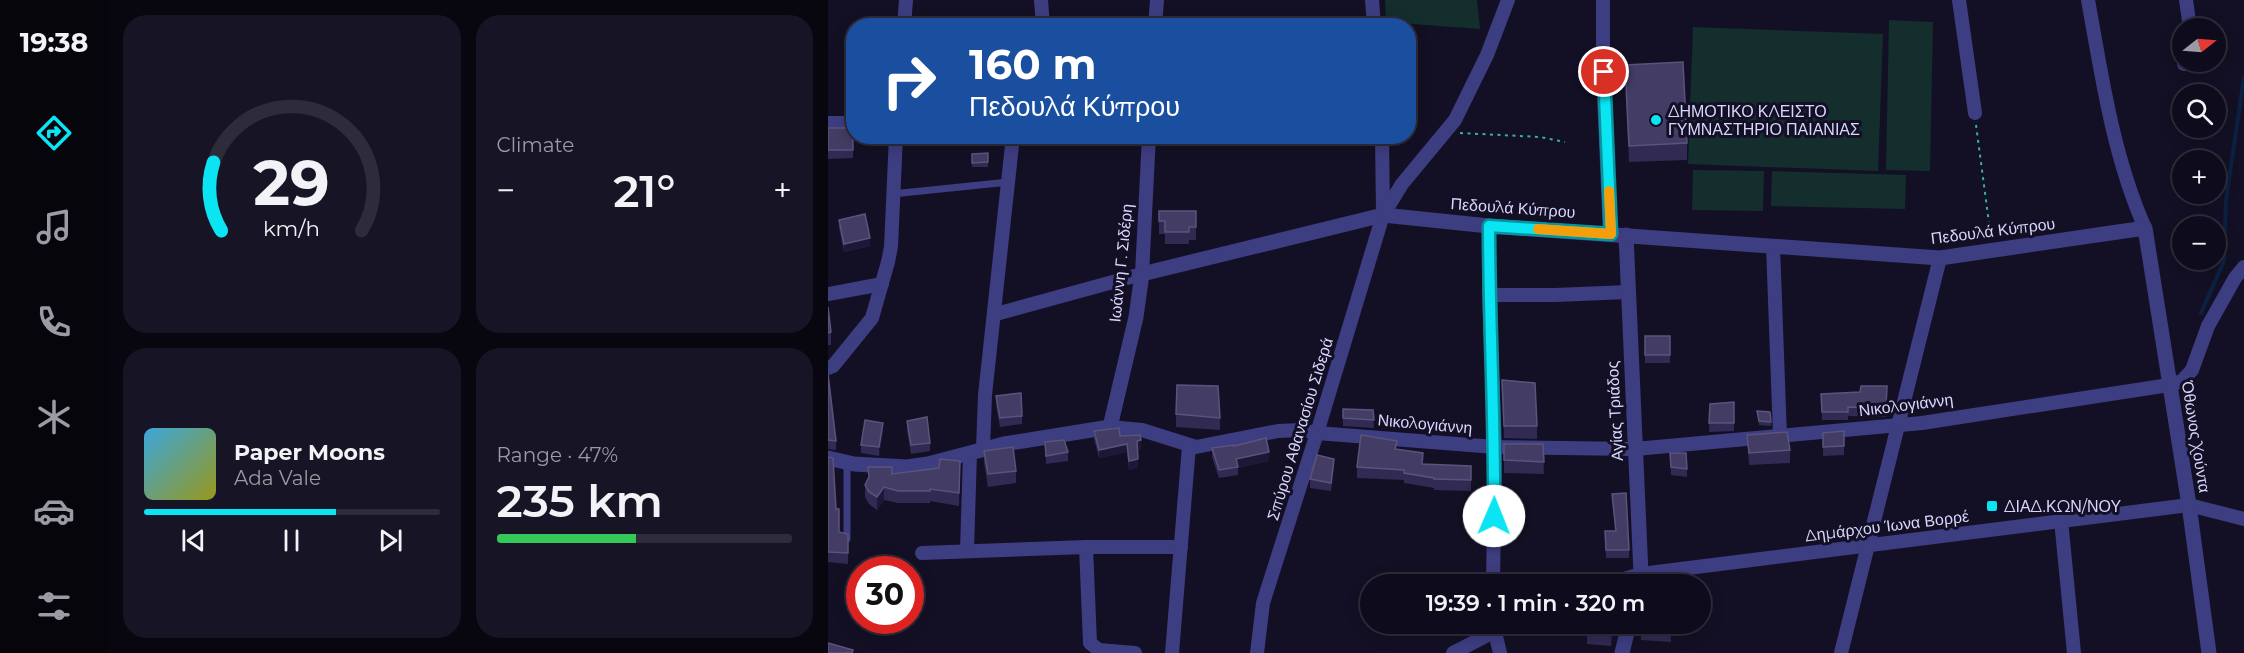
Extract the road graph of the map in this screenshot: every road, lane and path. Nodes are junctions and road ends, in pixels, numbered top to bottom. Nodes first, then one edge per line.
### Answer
1 (906, 0) edge
2 (1041, 0) edge
3 (1157, 0) edge
4 (1372, 0) edge
5 (1508, 0) edge
6 (1603, 0) edge
7 (1959, 0) edge
8 (2088, 0) edge
9 (2186, 0) edge
10 (905, 18) edge
11 (1042, 18) edge
12 (1156, 18) edge
13 (1373, 18) edge
14 (2189, 18) edge
15 (1975, 113) joint
16 (828, 123) edge
17 (846, 123) edge
18 (1445, 132) junction
19 (1565, 142) dead end
20 (895, 144) edge
21 (1012, 144) edge
22 (1149, 144) edge
23 (1382, 144) edge
24 (1009, 182) junction
25 (892, 194) junction
26 (1383, 215) junction
27 (1489, 226) junction
28 (2145, 228) junction
29 (1618, 234) junction
30 (1773, 246) junction
31 (1993, 251) junction
32 (1940, 258) junction
33 (2244, 267) edge
34 (1142, 274) junction
35 (882, 284) junction
36 (1628, 292) junction
37 (828, 294) edge
38 (1489, 295) junction
39 (996, 314) junction
40 (828, 368) edge
41 (2169, 385) junction
42 (1898, 425) junction
43 (1110, 427) junction
44 (1317, 433) junction
45 (1780, 435) junction
46 (1189, 446) junction
47 (1495, 447) junction
48 (1635, 449) junction
49 (976, 451) junction
50 (828, 458) edge
51 (847, 462) junction
52 (2189, 505) junction
53 (2244, 519) edge
54 (2061, 520) junction
55 (847, 539) edge
56 (1868, 545) junction
57 (1086, 547) junction
58 (1180, 548) junction
59 (967, 551) junction
60 (922, 553) dead end
61 (1493, 574) edge
62 (1640, 574) edge
63 (1679, 574) edge
64 (1483, 634) edge
65 (1495, 634) edge
66 (1627, 634) edge
67 (1135, 653) edge
68 (1172, 653) edge
69 (1257, 653) edge
70 (1453, 653) edge
71 (1500, 653) edge
72 (1622, 653) edge
73 (1841, 653) edge
74 (2074, 653) edge
75 (2209, 653) edge

1 - 10 street
2 - 11 street
3 - 12 street
4 - 13 street
5 - 18 street
6 - 29 street
7 - 15 street
8 - 28 street
9 - 14 street
15 - 31 path
16 - 17 street
18 - 19 path
18 - 26 street
20 - 25 street
21 - 24 street
22 - 34 street, Ιωάννη Γ. Σιδέρη
23 - 26 street
24 - 25 lane
24 - 39 street
25 - 35 street
26 - 27 street, Πεδουλά Κύπρου
26 - 34 street, Πεδουλά Κύπρου
26 - 44 street, Σπύρου Αθανασίου Σιδερά
27 - 29 street, Πεδουλά Κύπρου
27 - 38 street
28 - 31 street, Πεδουλά Κύπρου
28 - 41 street, Όθωνος Χούντα
29 - 30 street, Πεδουλά Κύπρου
29 - 36 street, Αγίας Τριάδος
30 - 32 street, Πεδουλά Κύπρου
30 - 45 street
31 - 32 street, Πεδουλά Κύπρου
32 - 42 street
33 - 41 street
34 - 39 street, Πεδουλά Κύπρου
34 - 43 street, Ιωάννη Γ. Σιδέρη
35 - 37 street
35 - 40 street
36 - 38 street
36 - 48 street, Αγίας Τριάδος
38 - 47 street
39 - 49 street
41 - 42 street, Νικολογιάννη
41 - 52 street, Όθωνος Χούντα
42 - 45 street, Νικολογιάννη
42 - 56 street
43 - 46 street, Νικολογιάννη
43 - 49 street, Νικολογιάννη
44 - 46 street, Νικολογιάννη
44 - 47 street, Νικολογιάννη
44 - 69 street, Σπύρου Αθανασίου Σιδερά
45 - 48 street, Νικολογιάννη
46 - 58 street
47 - 48 street, Νικολογιάννη
47 - 61 street
48 - 62 street, Αγίας Τριάδος
49 - 51 street, Νικολογιάννη
49 - 59 street
50 - 51 street, Νικολογιάννη
51 - 55 lane
52 - 53 street, Δημάρχου Ίωνα Βορρέ
52 - 54 street, Δημάρχου Ίωνα Βορρέ
52 - 75 street, Όθωνος Χούντα
54 - 56 street, Δημάρχου Ίωνα Βορρέ
54 - 74 street
56 - 63 street, Δημάρχου Ίωνα Βορρέ
56 - 73 street
57 - 58 street
57 - 59 street
57 - 67 street
58 - 68 street
59 - 60 street
64 - 70 street
65 - 71 street
66 - 72 street

